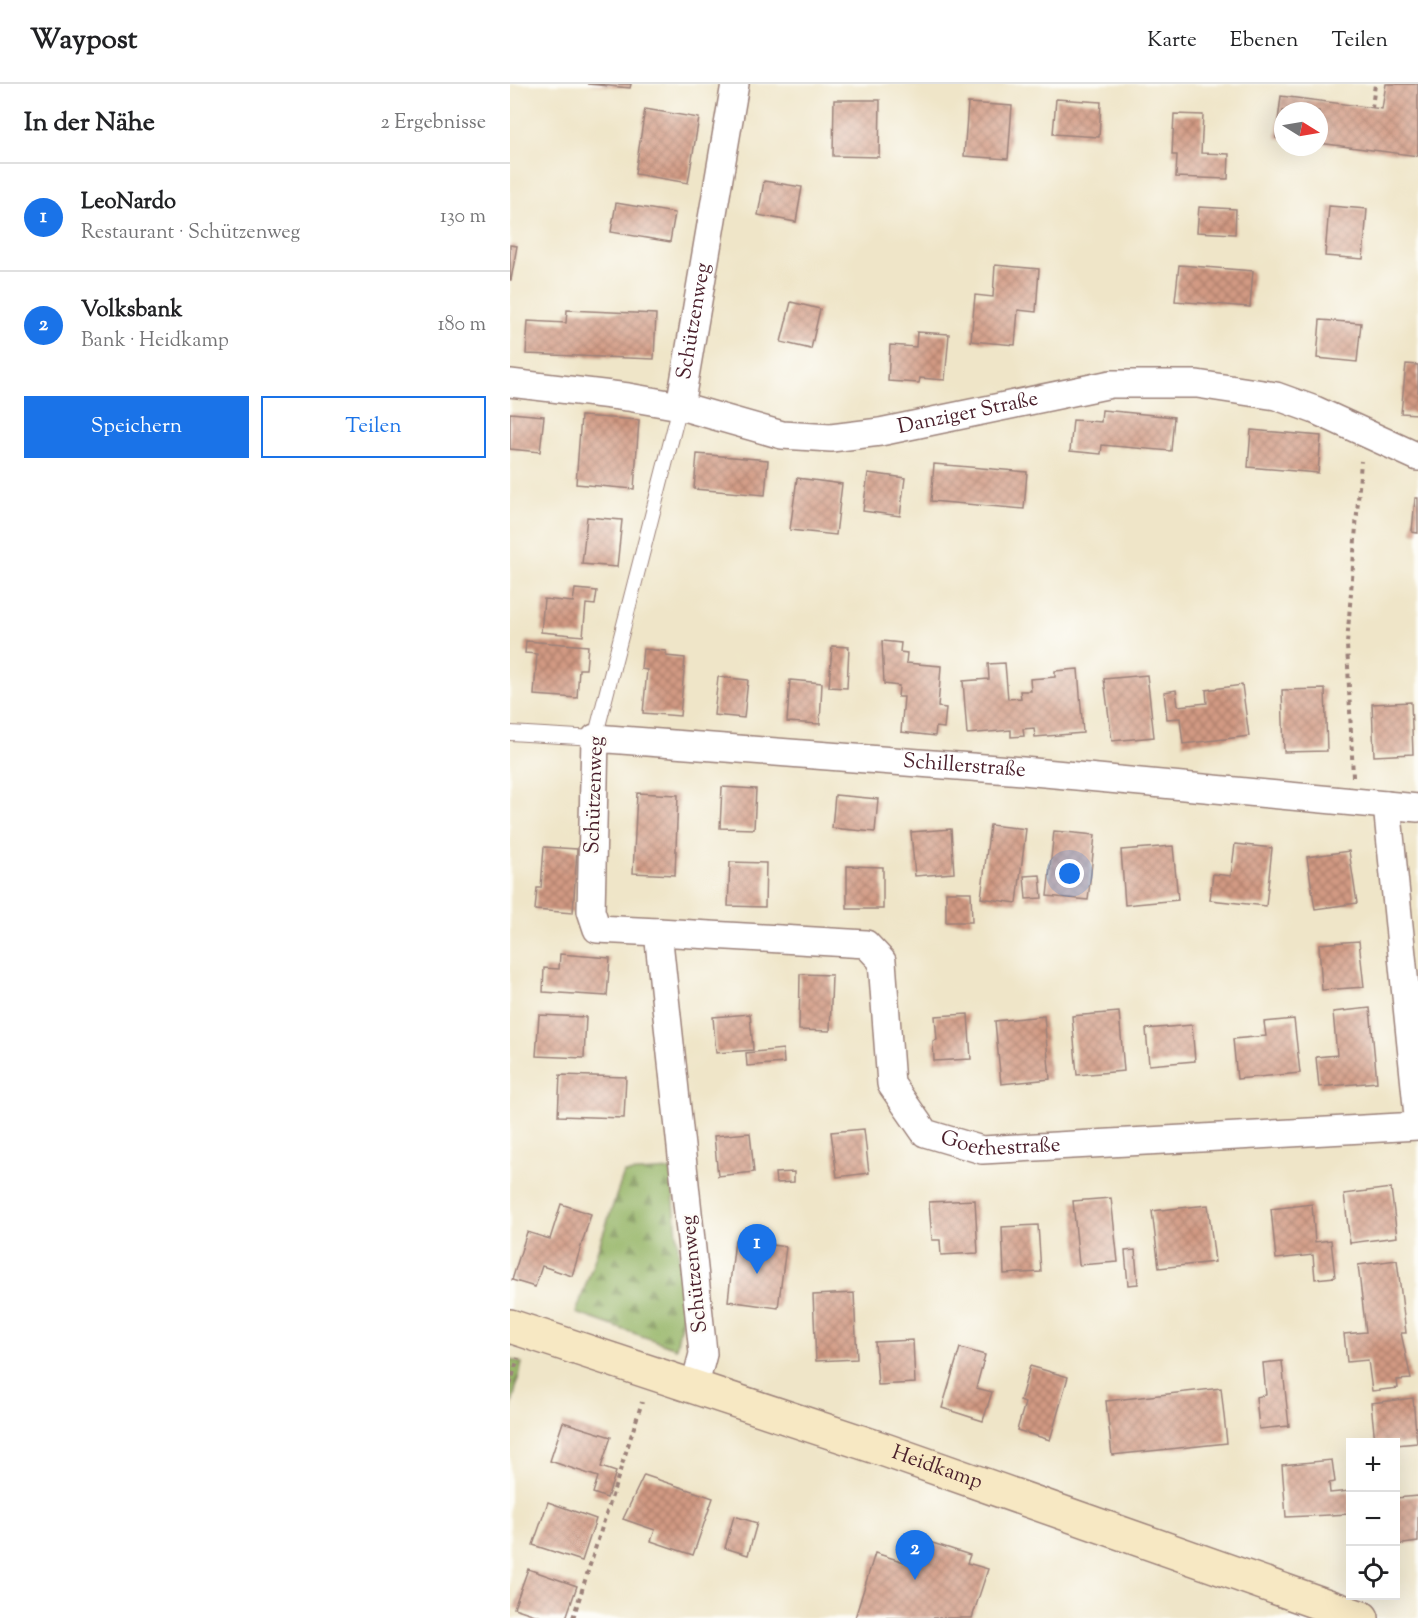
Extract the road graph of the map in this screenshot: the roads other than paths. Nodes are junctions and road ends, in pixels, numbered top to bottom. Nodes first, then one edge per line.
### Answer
1 (735, 84) edge
2 (510, 383) edge
3 (680, 406) junction
4 (1418, 457) edge
5 (510, 733) edge
6 (595, 738) junction
7 (1387, 805) junction
8 (1418, 808) edge
9 (658, 932) junction
10 (1418, 1116) edge
11 (1418, 1126) edge
12 (510, 1326) edge
13 (694, 1388) junction
14 (1342, 1615) edge

1 - 3 street, Schützenweg
2 - 3 street, Danziger Straße
3 - 4 street, Danziger Straße
3 - 6 lane, Schützenweg
5 - 6 lane, Schillerstraße
6 - 7 street, Schillerstraße
6 - 9 street, Schützenweg
7 - 8 street, Schillerstraße
7 - 10 street
9 - 11 street, Goethestraße
9 - 13 street, Schützenweg
12 - 13 main road, Heidkamp
13 - 14 main road, Heidkamp

